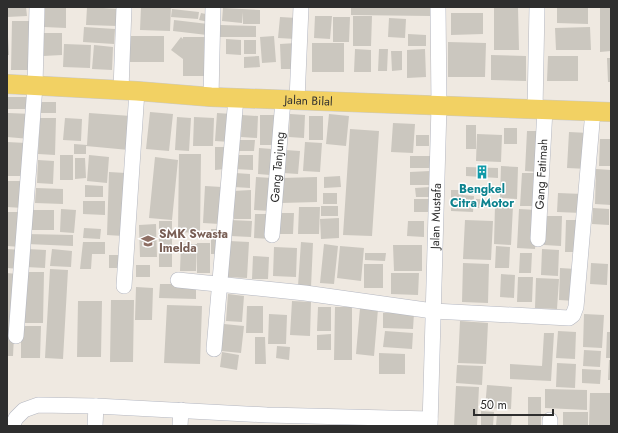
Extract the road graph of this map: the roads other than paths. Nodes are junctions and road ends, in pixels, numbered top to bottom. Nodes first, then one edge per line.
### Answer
1 (37, 7) edge
2 (124, 7) edge
3 (214, 7) edge
4 (301, 7) edge
5 (438, 7) edge
6 (537, 7) edge
7 (7, 84) edge
8 (35, 86) junction
9 (129, 91) junction
10 (211, 97) junction
11 (236, 98) junction
12 (290, 100) junction
13 (439, 106) junction
14 (540, 109) junction
15 (602, 112) edge
16 (272, 235) dead end
17 (538, 239) dead end
18 (178, 280) dead end
19 (219, 284) junction
20 (124, 286) dead end
21 (433, 311) junction
22 (16, 336) dead end
23 (214, 349) dead end
24 (96, 406) junction
25 (180, 410) junction
26 (267, 421) edge
27 (351, 421) edge
28 (430, 422) edge
29 (12, 426) edge
30 (95, 426) edge
31 (180, 426) edge

1 - 8 street
2 - 9 street
3 - 10 street
4 - 12 street, Gang Tanjung
5 - 13 street, Jalan Mustafa
6 - 14 street, Gang Fatimah
7 - 8 main road, Jalan Bilal
8 - 9 main road, Jalan Bilal
8 - 22 street
9 - 10 main road, Jalan Bilal
9 - 20 street
10 - 11 main road, Jalan Bilal
11 - 12 main road, Jalan Bilal
11 - 19 street
12 - 13 main road, Jalan Bilal
12 - 16 street, Gang Tanjung
13 - 14 main road, Jalan Bilal
13 - 21 street, Jalan Mustafa
14 - 15 main road, Jalan Bilal
14 - 17 street, Gang Fatimah
15 - 21 street
18 - 19 street
19 - 21 street
19 - 23 street
21 - 28 street, Jalan Mustafa
24 - 25 street
24 - 29 street
24 - 30 street
25 - 26 street
25 - 31 street
26 - 27 street
27 - 28 street

